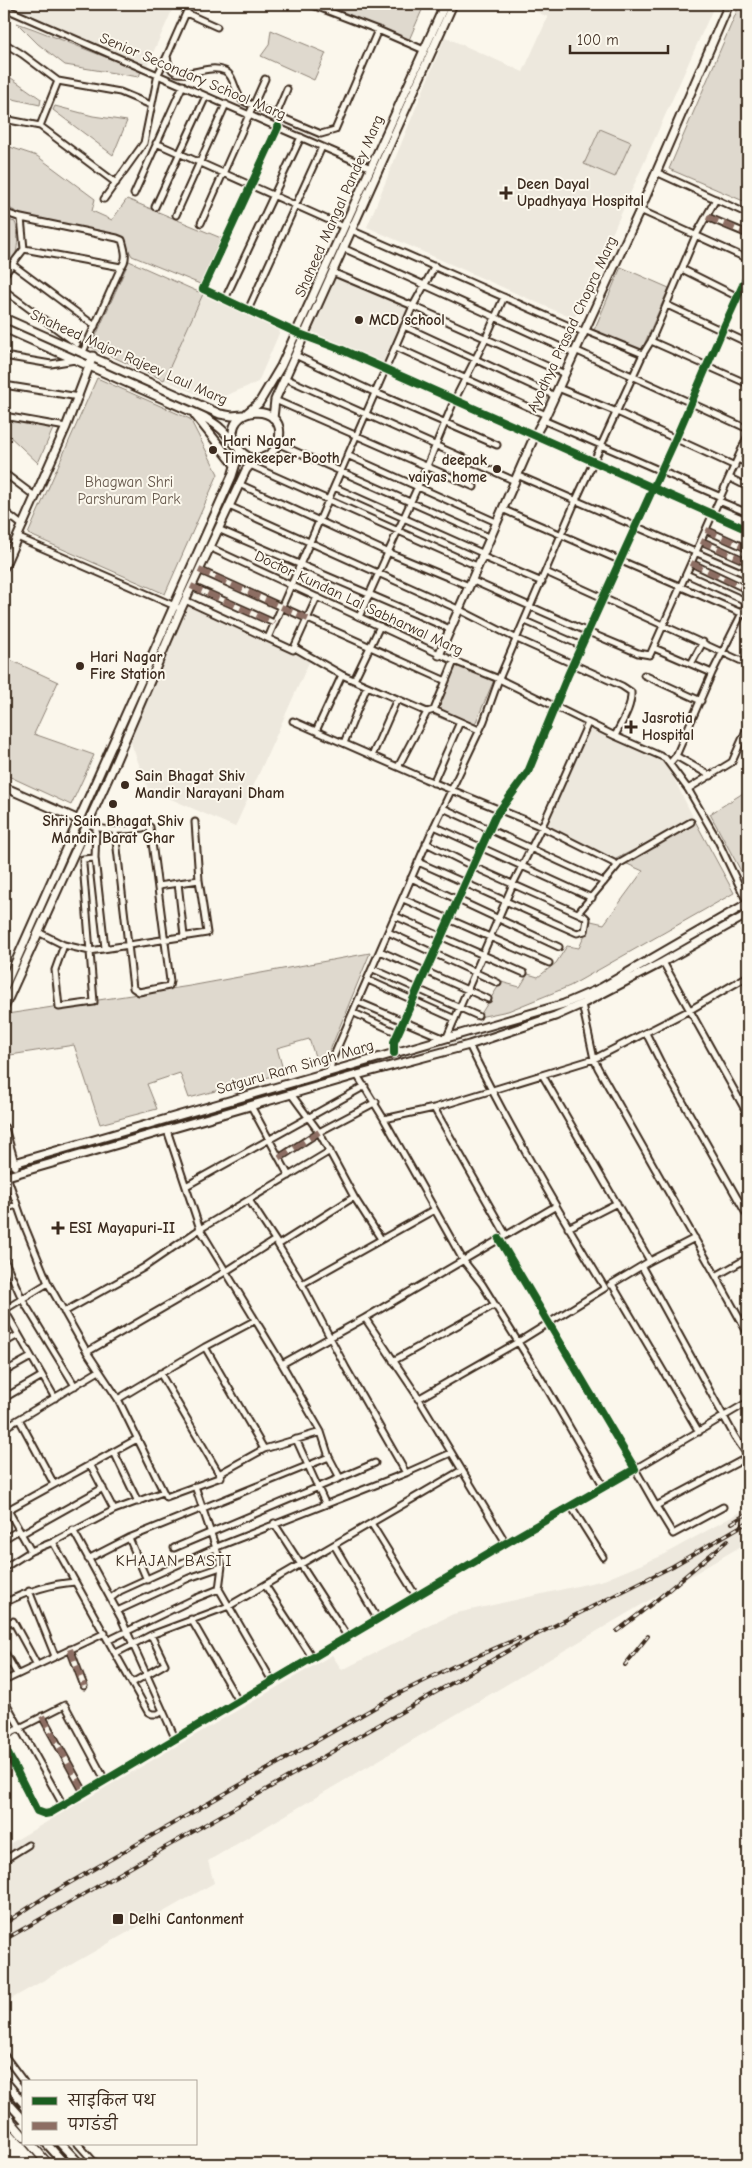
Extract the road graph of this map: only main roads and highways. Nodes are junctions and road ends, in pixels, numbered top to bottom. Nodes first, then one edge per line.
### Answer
1 (22, 2098) edge
2 (22, 2134) edge
3 (33, 2146) edge
4 (48, 2164) edge

1 - 2 main road
3 - 4 main road

